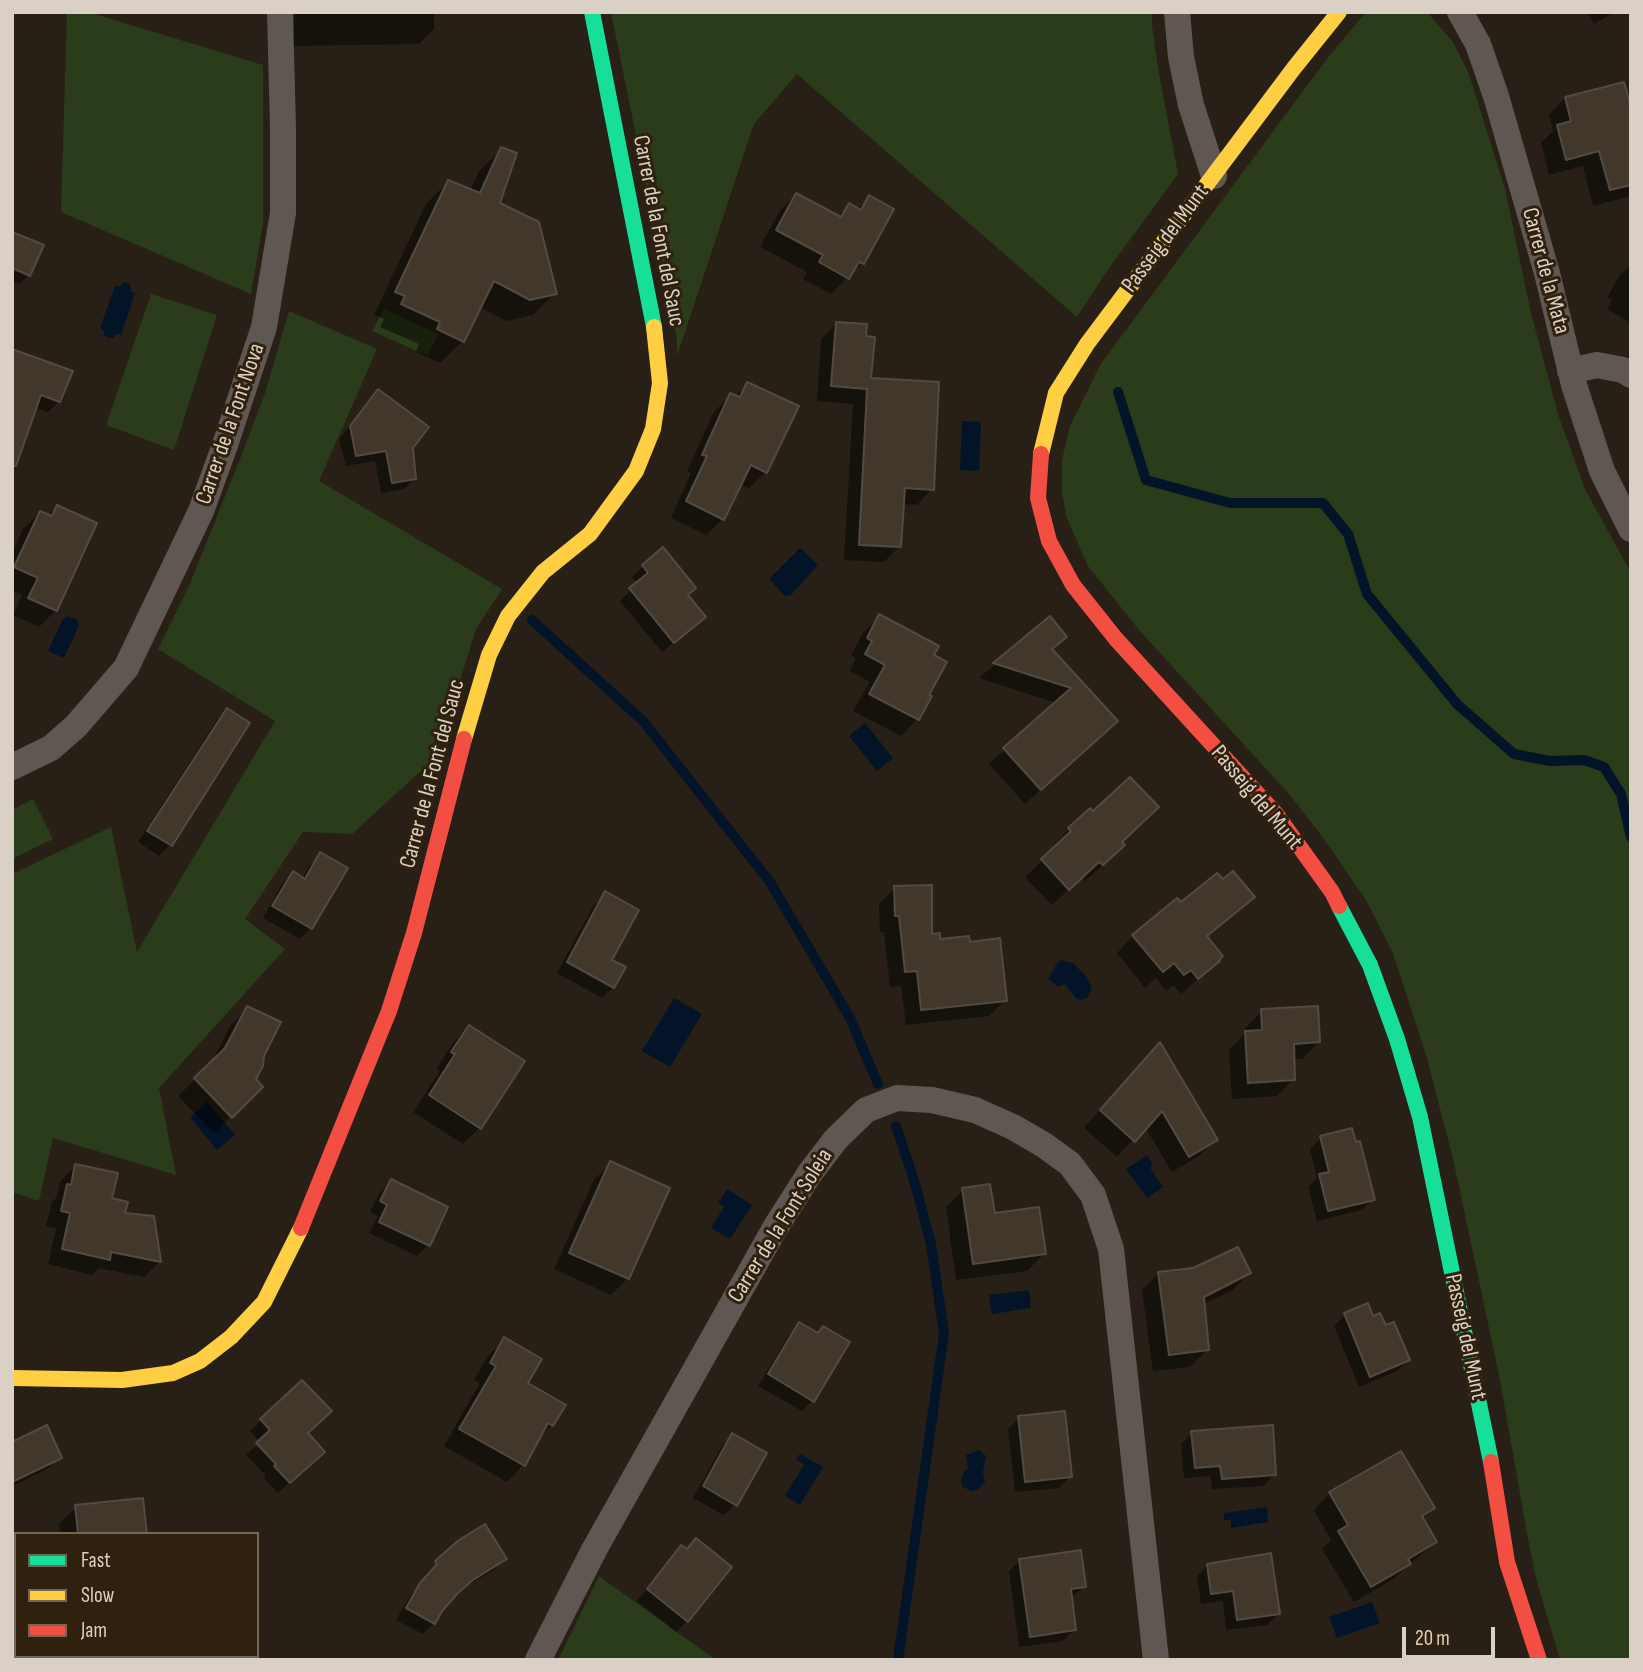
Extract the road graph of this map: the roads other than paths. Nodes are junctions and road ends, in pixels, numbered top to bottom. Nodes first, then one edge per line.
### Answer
1 (280, 12) edge
2 (592, 12) edge
3 (1177, 12) edge
4 (1339, 12) edge
5 (1460, 12) edge
6 (1214, 176) junction
7 (1570, 371) junction
8 (1631, 375) edge
9 (1631, 529) edge
10 (12, 768) edge
11 (12, 1378) edge
12 (538, 1660) edge
13 (1156, 1660) edge
14 (1539, 1660) edge

1 - 10 street, Carrer de la Font Nova
2 - 11 street, Carrer de la Font del Sauc
3 - 6 street, Passeig del Munt
4 - 6 street
5 - 7 street, Carrer de la Mata
6 - 14 street, Passeig del Munt
7 - 8 street
7 - 9 street, Carrer de la Mata
12 - 13 street, Carrer de la Font Soleia

